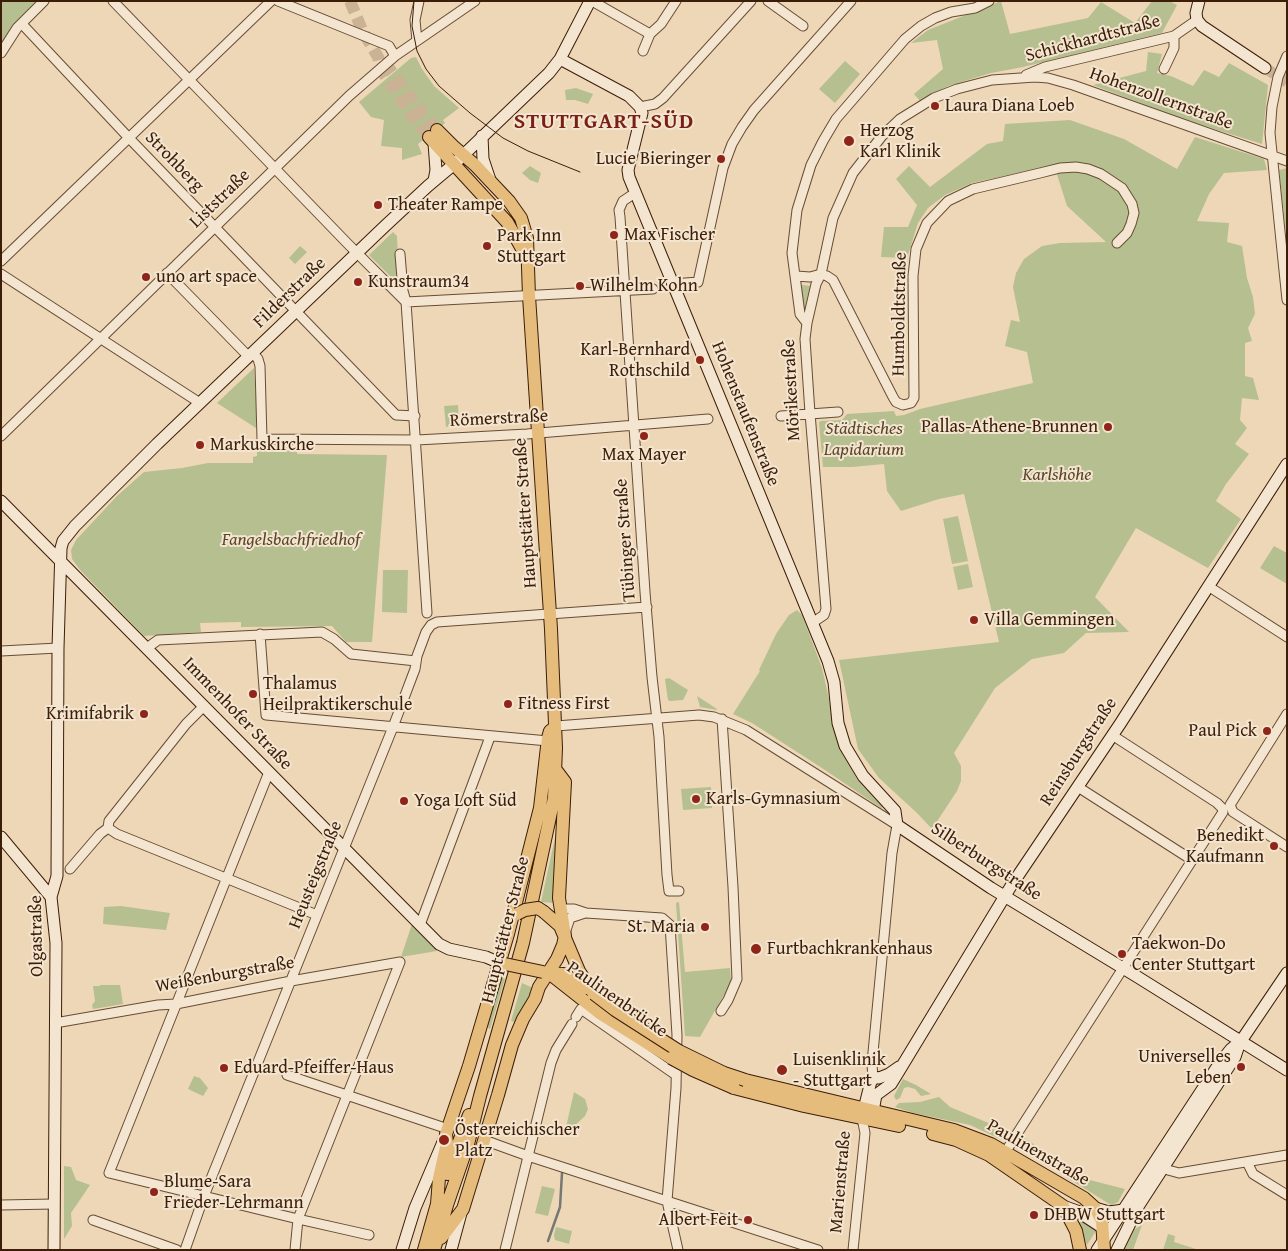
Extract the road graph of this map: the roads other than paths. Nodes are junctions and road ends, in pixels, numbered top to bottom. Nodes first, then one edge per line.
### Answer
1 (44, 1) edge
2 (113, 1) edge
3 (271, 1) edge
4 (278, 1) edge
5 (418, 1) edge
6 (475, 1) edge
7 (591, 1) edge
8 (676, 1) edge
9 (752, 1) edge
10 (768, 1) edge
11 (851, 1) edge
12 (989, 1) edge
13 (1199, 1) edge
14 (1198, 20) junction
15 (22, 24) junction
16 (803, 26) dead end
17 (650, 34) junction
18 (1174, 36) junction
19 (417, 41) junction
20 (643, 51) dead end
21 (1, 53) edge
22 (395, 56) junction
23 (1287, 56) edge
24 (560, 59) junction
25 (1265, 68) tunnel mouth
26 (1164, 69) dead end
27 (1021, 77) junction
28 (190, 80) junction
29 (640, 107) junction
30 (433, 136) junction
31 (482, 136) junction
32 (129, 138) junction
33 (463, 155) junction
34 (1272, 156) junction
35 (1287, 161) edge
36 (454, 165) junction
37 (274, 168) junction
38 (434, 181) junction
39 (490, 181) junction
40 (635, 193) junction
41 (516, 210) junction
42 (499, 213) junction
43 (214, 227) junction
44 (1118, 243) dead end
45 (357, 253) junction
46 (400, 254) dead end
47 (526, 254) junction
48 (1, 261) edge
49 (167, 273) junction
50 (1, 274) edge
51 (821, 274) junction
52 (796, 276) junction
53 (673, 284) junction
54 (653, 289) dead end
55 (625, 290) junction
56 (529, 296) junction
57 (1287, 300) edge
58 (406, 302) junction
59 (296, 312) junction
60 (807, 323) junction
61 (100, 338) junction
62 (251, 355) junction
63 (200, 403) junction
64 (838, 412) dead end
65 (810, 414) junction
66 (415, 416) junction
67 (781, 416) dead end
68 (708, 419) dead end
69 (634, 426) junction
70 (538, 433) junction
71 (1, 436) edge
72 (417, 440) junction
73 (1287, 464) edge
74 (1, 501) edge
75 (61, 561) junction
76 (1208, 586) junction
77 (647, 607) junction
78 (427, 613) dead end
79 (550, 614) junction
80 (812, 623) junction
81 (260, 634) junction
82 (1287, 638) edge
83 (58, 648) junction
84 (147, 648) junction
85 (1, 650) edge
86 (416, 661) junction
87 (204, 706) junction
88 (1287, 714) edge
89 (657, 719) junction
90 (722, 719) junction
91 (556, 726) junction
92 (393, 727) junction
93 (1112, 735) junction
94 (490, 737) junction
95 (548, 741) junction
96 (556, 770) junction
97 (269, 772) junction
98 (1078, 787) junction
99 (1227, 809) junction
100 (896, 825) junction
101 (108, 828) junction
102 (1, 837) edge
103 (1287, 847) edge
104 (344, 848) junction
105 (1192, 860) junction
106 (70, 869) dead end
107 (227, 878) junction
108 (679, 891) dead end
109 (1005, 896) junction
110 (51, 897) junction
111 (560, 908) junction
112 (542, 909) junction
113 (586, 913) junction
114 (317, 915) junction
115 (514, 918) junction
116 (420, 925) junction
117 (565, 936) junction
118 (504, 948) junction
119 (486, 957) junction
120 (502, 964) junction
121 (1123, 968) junction
122 (546, 972) junction
123 (1287, 973) edge
124 (291, 981) junction
125 (577, 987) junction
126 (535, 999) junction
127 (176, 1004) junction
128 (720, 1011) dead end
129 (55, 1023) junction
130 (1241, 1041) junction
131 (904, 1062) junction
132 (1287, 1070) edge
133 (287, 1075) dead end
134 (676, 1075) junction
135 (1217, 1075) junction
136 (872, 1077) junction
137 (745, 1080) joint
138 (734, 1088) joint
139 (347, 1095) junction
140 (876, 1095) junction
141 (480, 1096) junction
142 (868, 1115) junction
143 (447, 1132) junction
144 (484, 1140) junction
145 (1006, 1151) junction
146 (1287, 1155) edge
147 (528, 1156) junction
148 (1247, 1162) junction
149 (1163, 1167) junction
150 (1287, 1195) edge
151 (204, 1196) junction
152 (667, 1201) junction
153 (54, 1204) junction
154 (437, 1204) junction
155 (1, 1205) edge
156 (1063, 1206) junction
157 (1095, 1208) junction
158 (462, 1209) junction
159 (1128, 1214) junction
160 (93, 1220) dead end
161 (298, 1220) junction
162 (369, 1234) dead end
163 (1104, 1239) edge
164 (431, 1248) edge
165 (54, 1250) edge
166 (177, 1250) edge
167 (185, 1250) edge
168 (295, 1250) edge
169 (402, 1250) edge
170 (451, 1250) edge
171 (505, 1250) edge
172 (678, 1250) edge
173 (818, 1250) edge
174 (852, 1250) edge
175 (1080, 1250) edge
176 (1117, 1250) edge

1 - 15 street
2 - 28 street
3 - 28 street
4 - 22 street
5 - 19 street
6 - 19 street, Liststraße
7 - 17 street
7 - 24 street, Filderstraße
8 - 17 street
9 - 29 street
10 - 16 street
11 - 53 street
12 - 52 street, Mörikestraße
13 - 14 street
14 - 18 street, Schickhardtstraße
14 - 25 street
15 - 21 street
15 - 32 street, Strohberg
17 - 20 street
18 - 26 street, Schickhardtstraße
18 - 27 street, Schickhardtstraße
19 - 22 street, Liststraße
22 - 37 street, Liststraße
23 - 34 street
24 - 29 street
24 - 31 street, Filderstraße
27 - 34 street, Hohenzollernstraße
27 - 51 street, Hohenzollernstraße
28 - 32 street
28 - 37 street
29 - 40 street, Hohenstaufenstraße
30 - 33 main road, Hauptstätter Straße
30 - 36 main road, Hauptstätter Straße
30 - 38 street
31 - 33 street, Filderstraße
31 - 39 street
32 - 43 street, Strohberg
32 - 48 street
33 - 36 street, Filderstraße
33 - 39 main road, Hauptstätter Straße
34 - 35 street, Hohenzollernstraße
34 - 57 street
36 - 38 street, Filderstraße
36 - 42 main road, Hauptstätter Straße
37 - 43 street, Liststraße
37 - 45 street
38 - 45 street, Filderstraße
39 - 41 main road, Hauptstätter Straße
40 - 53 street, Hohenstaufenstraße
40 - 55 street, Tübinger Straße
41 - 42 main road
41 - 47 main road, Hauptstätter Straße
42 - 47 main road, Hauptstätter Straße
43 - 49 street, Liststraße
43 - 59 street, Strohberg
44 - 51 street, Humboldtstraße
45 - 58 street
45 - 59 street, Filderstraße
46 - 58 street
47 - 56 main road, Hauptstätter Straße
49 - 61 street, Liststraße
49 - 62 street
50 - 61 street
51 - 52 street
51 - 60 street, Hohenzollernstraße
52 - 60 street, Mörikestraße
53 - 80 street, Hohenstaufenstraße
54 - 55 street
55 - 56 street
55 - 69 street, Tübinger Straße
56 - 58 street
56 - 70 main road, Hauptstätter Straße
58 - 66 street
59 - 62 street, Filderstraße
59 - 66 street, Strohberg
60 - 65 street, Mörikestraße
61 - 63 street
61 - 71 street, Liststraße
62 - 63 street, Filderstraße
62 - 72 street, Römerstraße
63 - 75 street, Filderstraße
64 - 65 street
65 - 67 street
65 - 80 street, Mörikestraße
66 - 72 street
68 - 69 street, Römerstraße
69 - 70 street, Römerstraße
69 - 77 street, Tübinger Straße
70 - 72 street, Römerstraße
70 - 79 main road, Hauptstätter Straße
72 - 78 street
73 - 76 street, Reinsburgstraße
74 - 75 street, Immenhofer Straße
75 - 83 street, Olgastraße
75 - 84 street, Immenhofer Straße
76 - 82 street
76 - 93 street, Reinsburgstraße
77 - 79 street
77 - 89 street, Tübinger Straße
79 - 86 street, Heusteigstraße
79 - 91 main road, Hauptstätter Straße
80 - 100 street, Hohenstaufenstraße
81 - 84 street
81 - 86 street
81 - 92 street
83 - 85 street
83 - 110 street, Olgastraße
84 - 87 street, Immenhofer Straße
86 - 92 street, Heusteigstraße
87 - 97 street, Immenhofer Straße
87 - 101 street
88 - 99 street
89 - 90 street, Silberburgstraße
89 - 91 street, Silberburgstraße
89 - 108 street, Tübinger Straße
90 - 100 street, Silberburgstraße
90 - 128 street
91 - 95 main road
91 - 96 main road, Hauptstätter Straße
92 - 94 street
92 - 104 street, Heusteigstraße
93 - 98 street, Reinsburgstraße
93 - 99 street
94 - 95 street
94 - 116 street
95 - 115 main road
96 - 111 main road, Hauptstätter Straße
96 - 141 main road, Hauptstätter Straße
97 - 104 street, Immenhofer Straße
97 - 107 street
98 - 105 street
98 - 109 street, Reinsburgstraße
99 - 103 street
99 - 105 street
100 - 109 street, Silberburgstraße
100 - 136 street, Marienstraße
101 - 106 street
101 - 107 street
102 - 110 street
104 - 114 street, Heusteigstraße
104 - 116 street, Immenhofer Straße
105 - 121 street
107 - 114 street
107 - 127 street
109 - 121 street, Silberburgstraße
109 - 131 street, Reinsburgstraße
110 - 129 street, Olgastraße
111 - 112 main road
111 - 113 street
111 - 117 main road
112 - 115 main road, bridge
112 - 117 main road
113 - 117 street
113 - 134 street
114 - 124 street, Heusteigstraße
115 - 118 main road
116 - 119 street, Immenhofer Straße
117 - 122 main road
117 - 125 main road, Paulinenbrücke
118 - 119 street
118 - 120 main road
119 - 120 street
120 - 122 main road, bridge
120 - 143 main road
121 - 130 street, Silberburgstraße
121 - 145 street
122 - 125 main road, Paulinenbrücke
122 - 126 main road
123 - 130 street
124 - 127 street, Weißenburgstraße
124 - 139 street, Weißenburgstraße
124 - 151 street, Heusteigstraße
125 - 126 main road
125 - 137 main road, Paulinenbrücke, bridge
125 - 138 main road, Paulinenbrücke, bridge
126 - 144 main road
127 - 129 street, Weißenburgstraße
127 - 151 street
129 - 153 street, Olgastraße
130 - 132 street, Silberburgstraße
130 - 135 street
131 - 136 street, Reinsburgstraße
131 - 140 street, Reinsburgstraße
133 - 139 street
134 - 147 street
134 - 152 street
135 - 149 street
135 - 159 street
136 - 140 street, Marienstraße
136 - 142 street, Marienstraße
137 - 142 main road, Paulinenstraße
138 - 142 main road, Paulinenstraße
139 - 143 street
139 - 161 street
140 - 142 street
141 - 154 main road, Hauptstätter Straße
141 - 164 main road, Hauptstätter Straße
142 - 145 main road, Paulinenstraße
142 - 156 main road, Paulinenstraße
142 - 174 street, Marienstraße
143 - 154 main road
143 - 169 street
144 - 147 street
144 - 158 main road
145 - 157 main road, Paulinenstraße
146 - 148 street
147 - 152 street
147 - 171 street
148 - 149 street
148 - 150 street
149 - 159 street
151 - 161 street
151 - 167 street, Heusteigstraße
152 - 172 street
152 - 173 street
153 - 155 street
153 - 165 street, Olgastraße
154 - 164 main road, Hauptstätter Straße
156 - 163 street
156 - 175 main road, Paulinenstraße
157 - 159 street
157 - 163 main road, Paulinenstraße
158 - 164 main road
158 - 170 street
159 - 163 street
159 - 176 street
160 - 166 street
161 - 162 street
161 - 168 street

